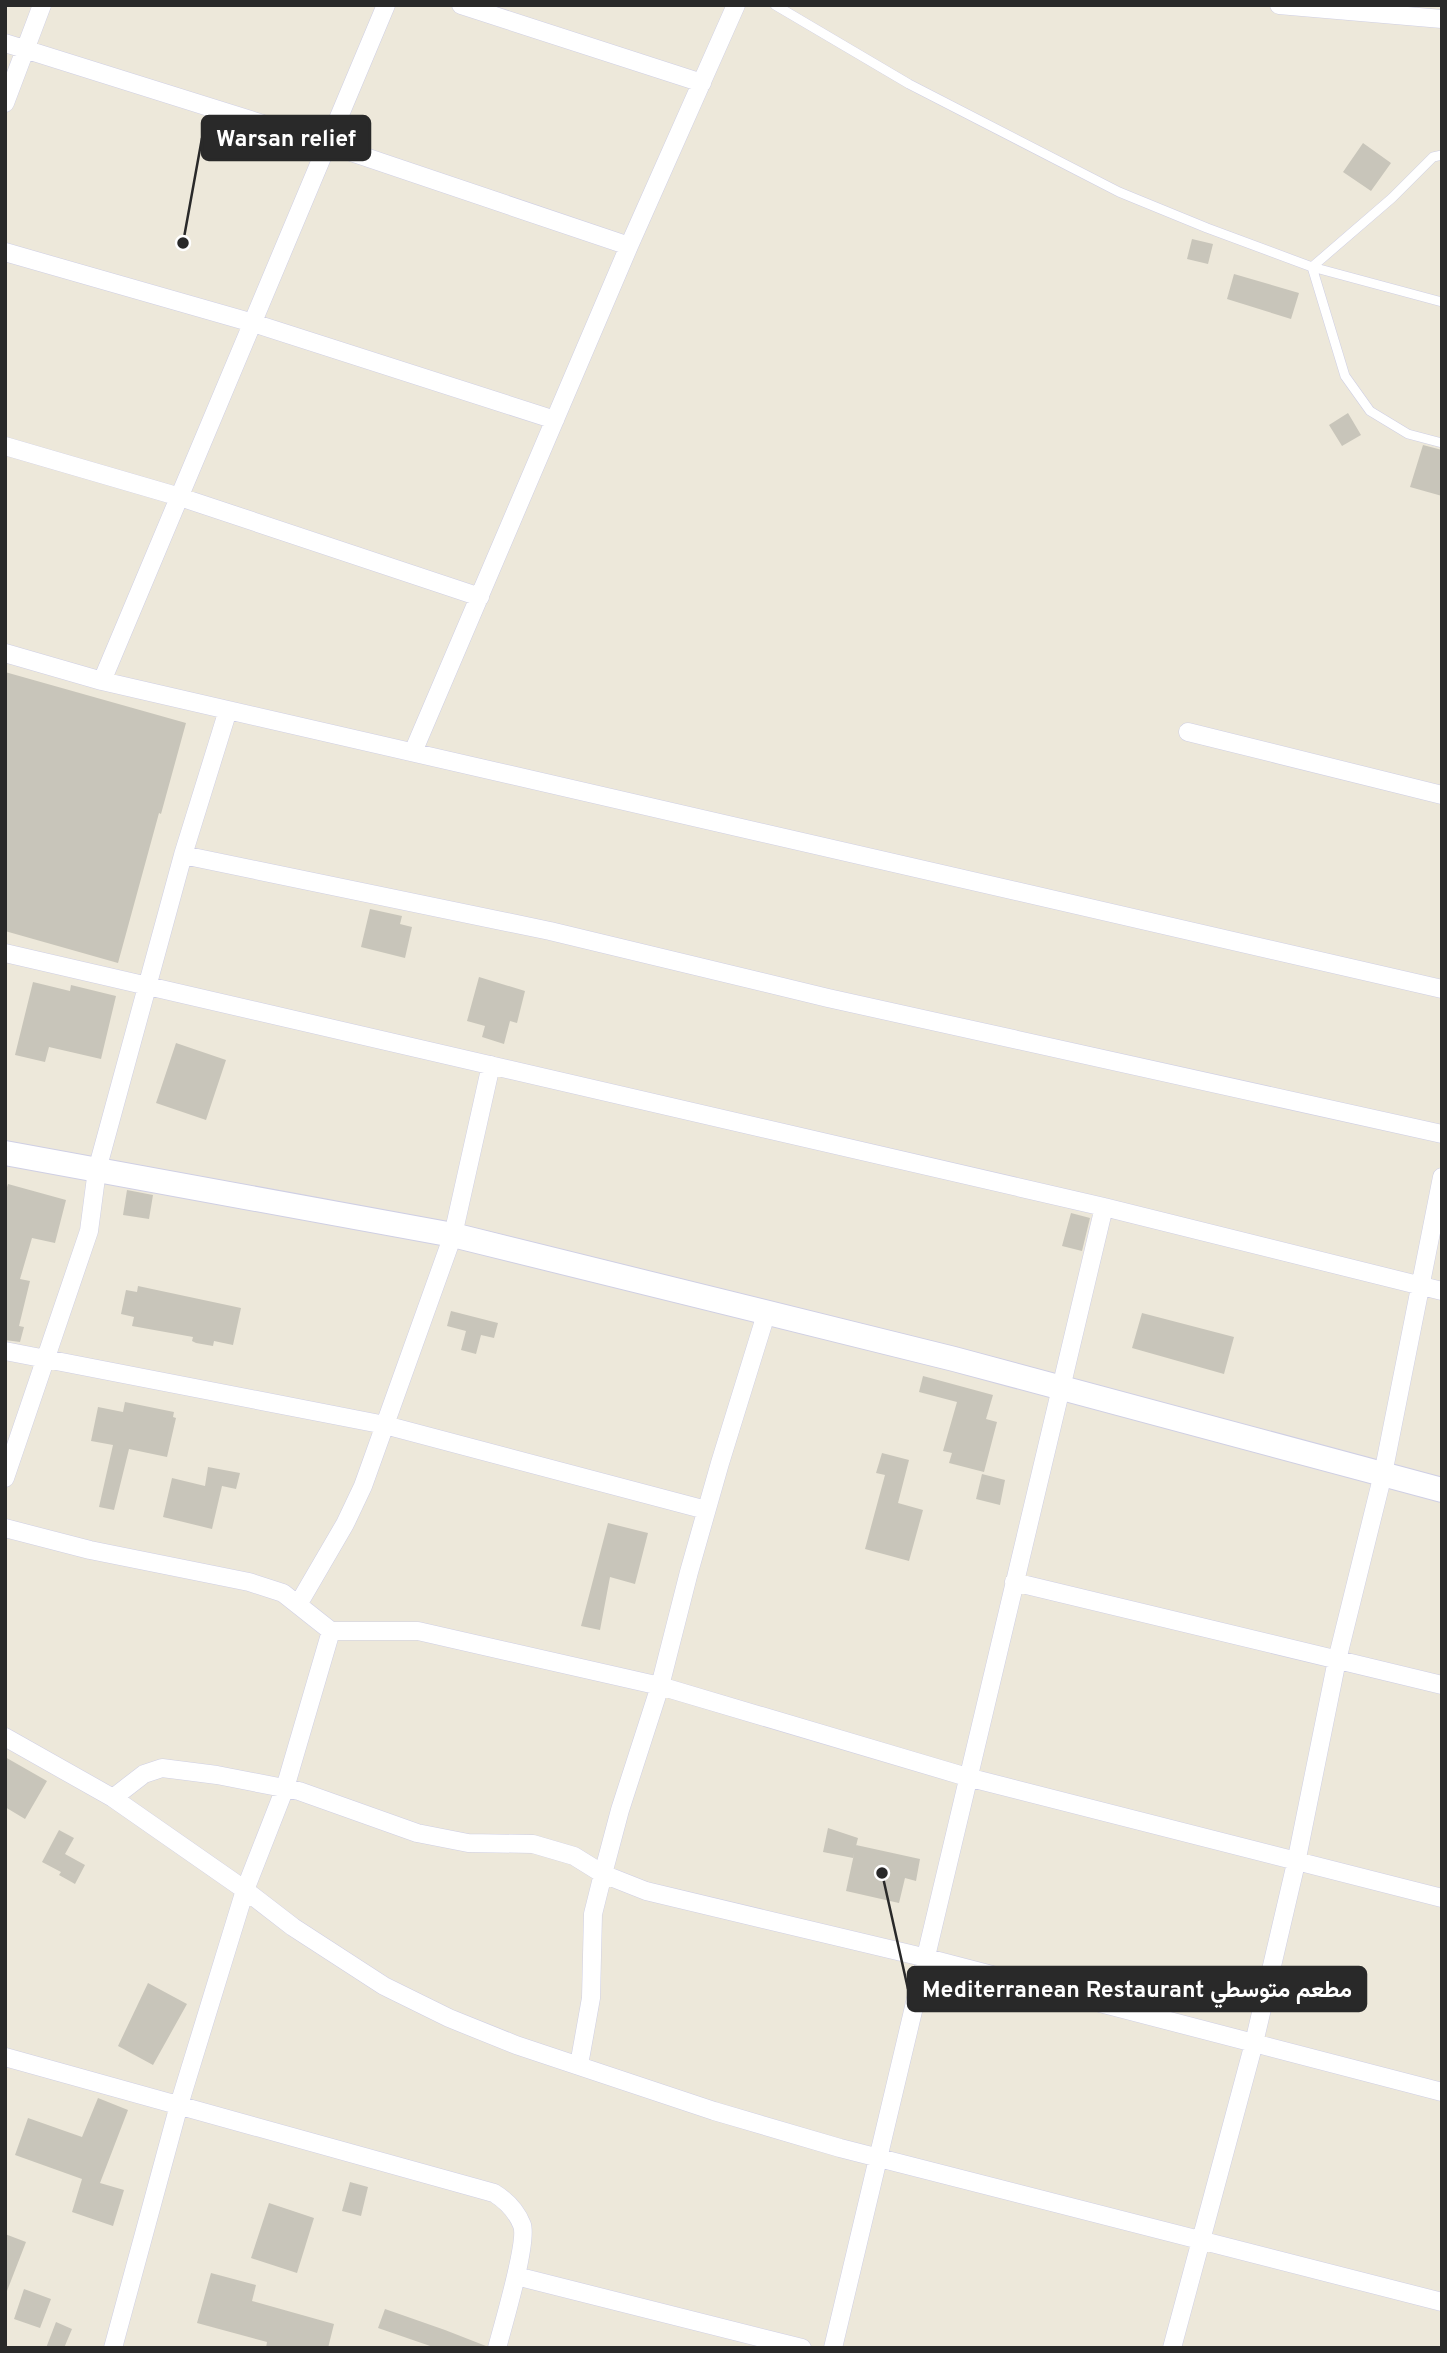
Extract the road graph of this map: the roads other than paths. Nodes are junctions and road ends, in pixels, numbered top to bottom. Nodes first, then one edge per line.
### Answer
1 (42, 5) edge
2 (386, 5) edge
3 (460, 5) edge
4 (736, 5) edge
5 (775, 5) edge
6 (1279, 5) edge
7 (1442, 19) edge
8 (5, 43) edge
9 (26, 48) junction
10 (702, 83) junction
11 (5, 103) edge
12 (327, 144) junction
13 (1442, 155) edge
14 (629, 246) junction
15 (5, 252) edge
16 (1312, 267) junction
17 (1442, 302) edge
18 (253, 323) junction
19 (555, 420) junction
20 (1442, 443) edge
21 (5, 446) edge
22 (180, 497) junction
23 (480, 597) junction
24 (5, 653) edge
25 (102, 681) junction
26 (228, 710) junction
27 (1188, 732) dead end
28 (413, 752) junction
29 (1442, 795) edge
30 (183, 855) junction
31 (5, 953) edge
32 (146, 985) junction
33 (1442, 989) edge
34 (491, 1065) junction
35 (1442, 1134) edge
36 (5, 1153) edge
37 (97, 1170) junction
38 (1442, 1177) edge
39 (1104, 1208) junction
40 (453, 1235) junction
41 (1421, 1286) junction
42 (1442, 1291) edge
43 (767, 1311) junction
44 (5, 1351) edge
45 (45, 1359) junction
46 (1060, 1388) junction
47 (385, 1425) junction
48 (1383, 1474) junction
49 (5, 1478) edge
50 (1442, 1490) edge
51 (706, 1510) junction
52 (5, 1528) edge
53 (1014, 1582) junction
54 (299, 1604) junction
55 (331, 1631) junction
56 (1337, 1660) junction
57 (1442, 1685) edge
58 (660, 1686) junction
59 (5, 1737) edge
60 (967, 1777) junction
61 (285, 1788) junction
62 (113, 1798) junction
63 (1296, 1863) junction
64 (603, 1874) junction
65 (245, 1890) junction
66 (1442, 1898) edge
67 (927, 1958) junction
68 (1254, 2043) junction
69 (5, 2057) edge
70 (579, 2065) junction
71 (1442, 2092) edge
72 (179, 2105) junction
73 (877, 2156) junction
74 (1201, 2240) junction
75 (516, 2276) junction
76 (1442, 2302) edge
77 (113, 2348) edge
78 (497, 2348) edge
79 (802, 2348) edge
80 (833, 2348) edge
81 (1172, 2348) edge

1 - 9 street
2 - 12 street
3 - 10 street
4 - 10 street
5 - 16 lane
6 - 7 street
8 - 9 street
9 - 11 street
9 - 12 street
10 - 14 street
12 - 14 street
12 - 18 street
13 - 16 lane
14 - 19 street
15 - 18 street
16 - 17 lane
16 - 20 lane
18 - 19 street
18 - 22 street
19 - 23 street
21 - 22 street
22 - 23 street
22 - 25 street
23 - 28 street
24 - 25 street
25 - 26 street
26 - 28 street
26 - 30 street
27 - 29 street
28 - 33 street
30 - 32 street
30 - 35 street
31 - 32 street
32 - 34 street
32 - 37 street
34 - 39 street
34 - 40 street
36 - 37 street
37 - 40 street
37 - 45 street
38 - 41 street
39 - 41 street
39 - 46 street
40 - 43 street
40 - 47 street
41 - 42 street
41 - 48 street
43 - 46 street
43 - 51 street
44 - 45 street
45 - 47 street
45 - 49 street
46 - 48 street
46 - 53 street
47 - 51 street
47 - 54 street
48 - 50 street
48 - 56 street
51 - 58 street
52 - 54 street
53 - 56 street
53 - 60 street
54 - 55 street
55 - 58 street
55 - 61 street
56 - 57 street
56 - 63 street
58 - 60 street
58 - 64 street
59 - 62 street
60 - 63 street
60 - 67 street
61 - 62 street
61 - 64 street
61 - 65 street
62 - 65 street
63 - 66 street
63 - 68 street
64 - 67 street
64 - 70 street
65 - 70 street
65 - 72 street
67 - 68 street
67 - 73 street
68 - 71 street
68 - 74 street
69 - 72 street
70 - 73 street
72 - 75 street
72 - 77 street
73 - 74 street
73 - 80 street
74 - 76 street
74 - 81 street
75 - 78 street
75 - 79 street

